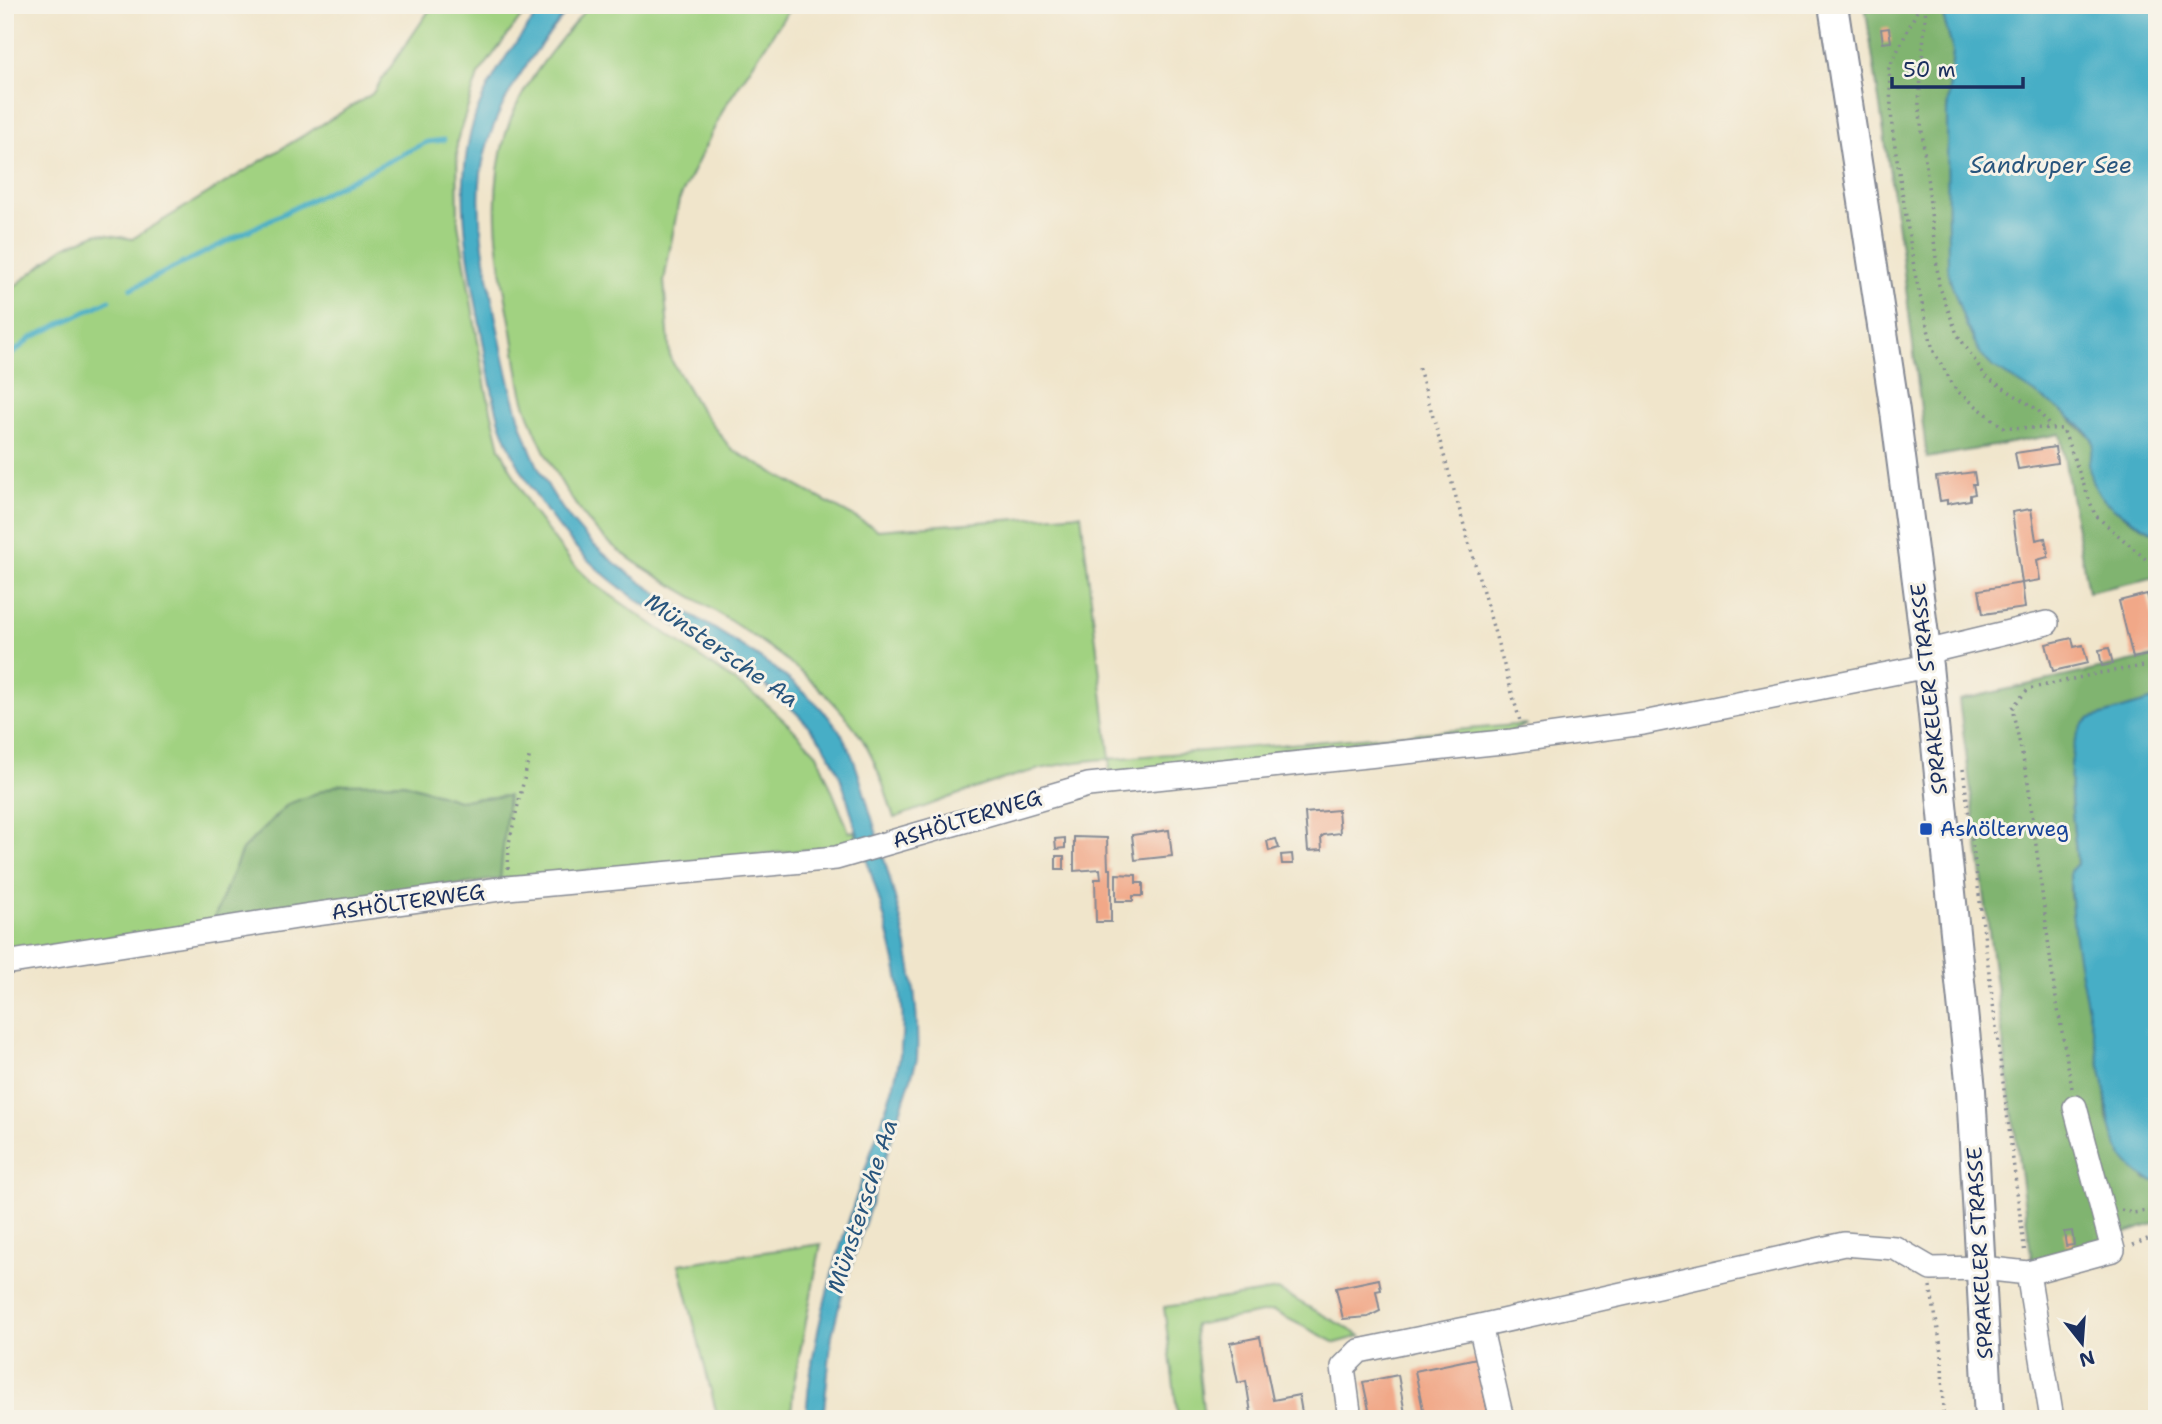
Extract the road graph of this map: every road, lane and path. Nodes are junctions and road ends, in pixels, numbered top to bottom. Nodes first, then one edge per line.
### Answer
1 (1833, 5) edge
2 (1920, 5) edge
3 (1926, 5) edge
4 (1419, 368) dead end
5 (2051, 428) junction
6 (2157, 569) edge
7 (2047, 623) dead end
8 (1927, 659) junction
9 (2157, 664) edge
10 (1525, 740) junction
11 (530, 754) dead end
12 (1962, 757) dead end
13 (507, 888) junction
14 (5, 963) edge
15 (2076, 1107) joint
16 (2098, 1201) junction
17 (2157, 1210) edge
18 (2157, 1235) edge
19 (2113, 1250) junction
20 (1982, 1268) junction
21 (1931, 1269) junction
22 (2028, 1273) junction
23 (1480, 1326) junction
24 (1350, 1419) edge
25 (1502, 1419) edge
26 (1943, 1419) edge
27 (1989, 1419) edge
28 (2052, 1419) edge

1 - 8 main road, SPRAKELER STRASSE
2 - 5 path
3 - 5 path
4 - 10 path
5 - 6 path
7 - 8 street, ASHÖLTERWEG
8 - 10 street, ASHÖLTERWEG
8 - 20 main road, SPRAKELER STRASSE
9 - 15 path
10 - 13 street, ASHÖLTERWEG
11 - 13 path
12 - 22 path
13 - 14 street, ASHÖLTERWEG
15 - 16 street
16 - 17 path
16 - 19 street
18 - 19 path
19 - 22 street
20 - 21 street
20 - 22 street
20 - 27 main road, SPRAKELER STRASSE
21 - 23 street
21 - 26 path
22 - 28 street
23 - 24 street
23 - 25 street

